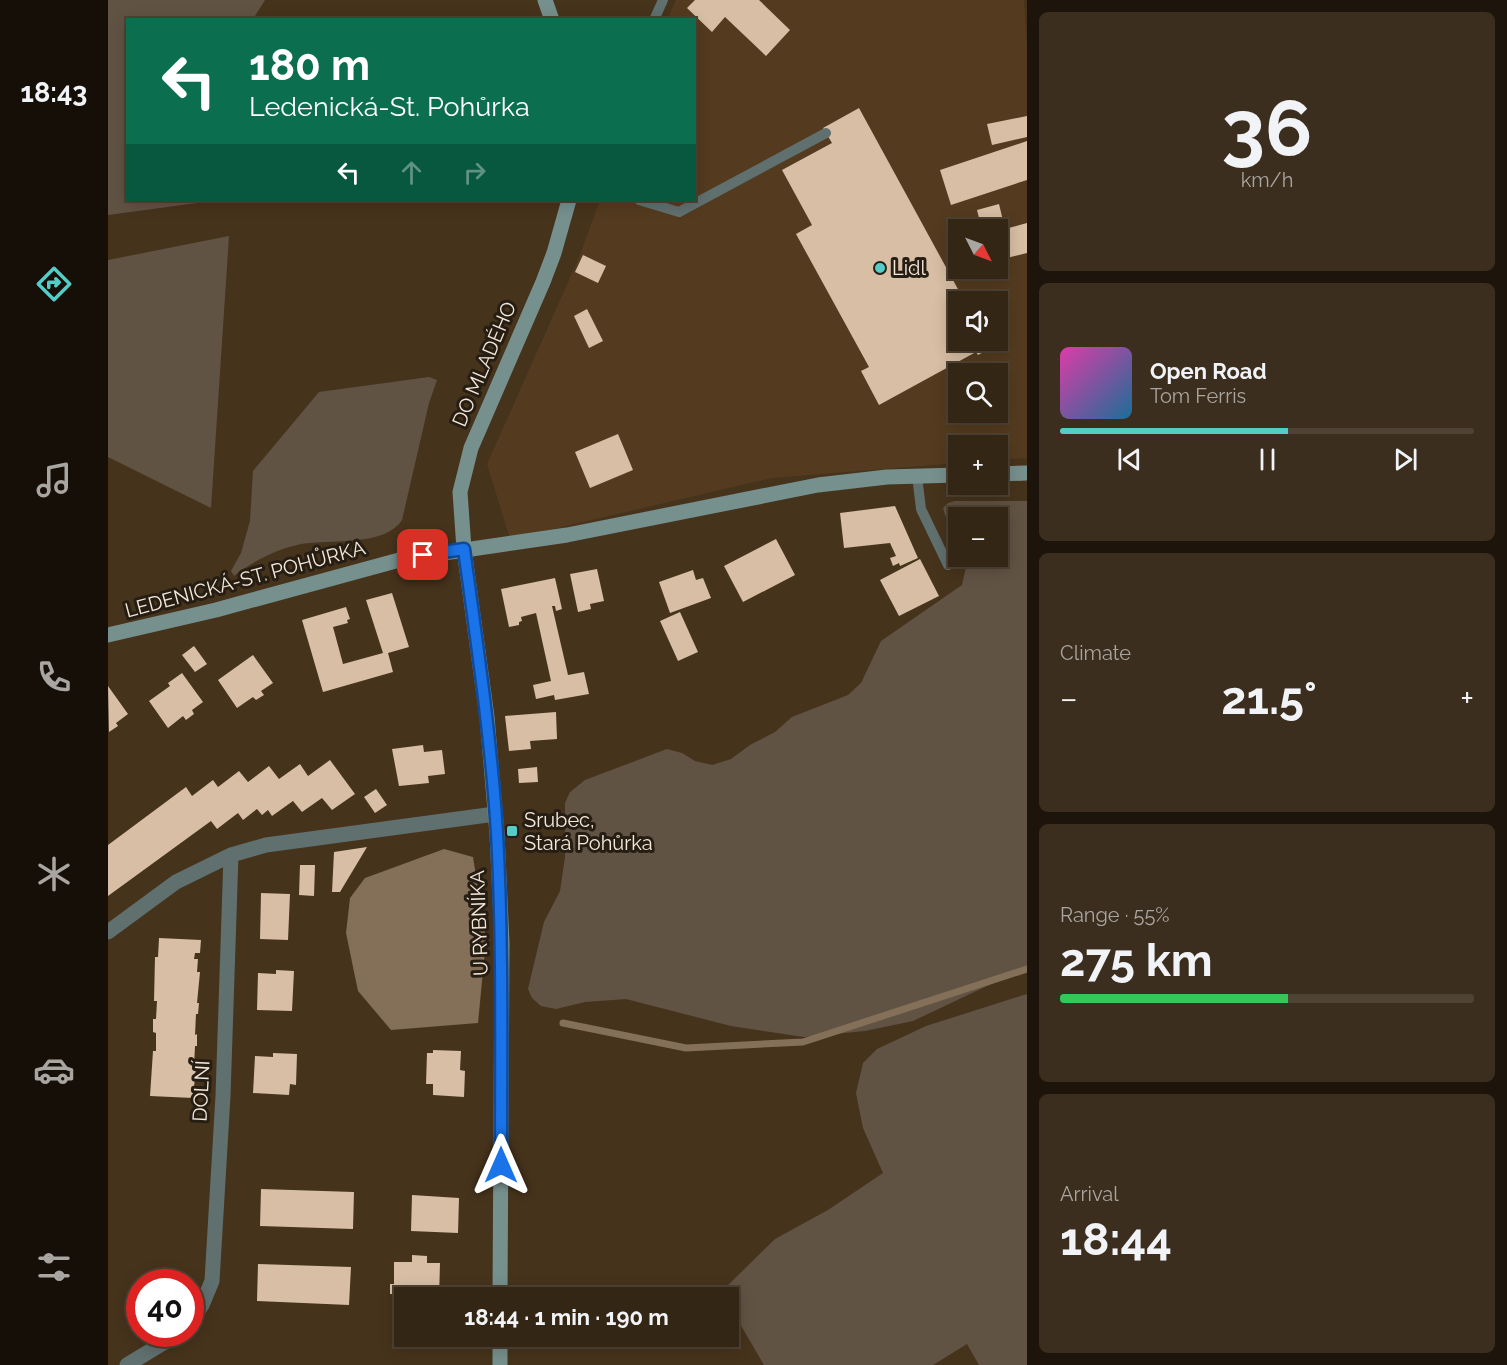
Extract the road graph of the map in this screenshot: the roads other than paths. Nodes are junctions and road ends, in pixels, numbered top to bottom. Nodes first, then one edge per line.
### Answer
1 (545, 0) edge
2 (663, 0) edge
3 (551, 18) edge
4 (655, 18) edge
5 (826, 133) dead end
6 (568, 201) edge
7 (642, 201) edge
8 (1027, 473) edge
9 (1008, 474) edge
10 (948, 475) edge
11 (917, 476) junction
12 (464, 549) junction
13 (948, 565) dead end
14 (108, 635) edge
15 (495, 813) junction
16 (231, 855) junction
17 (108, 932) edge
18 (500, 1287) edge
19 (204, 1300) edge
20 (157, 1347) edge
21 (500, 1347) edge
22 (127, 1365) edge
23 (500, 1365) edge

1 - 3 main road
2 - 4 lane
5 - 7 lane
6 - 12 main road, DO MLADÉHO
8 - 9 main road
10 - 11 main road, LEDENICKÁ-ST. POHŮRKA
11 - 12 main road, LEDENICKÁ-ST. POHŮRKA
11 - 13 lane
12 - 14 main road, LEDENICKÁ-ST. POHŮRKA
12 - 15 main road, U RYBNÍKA
15 - 16 street
15 - 18 main road, U RYBNÍKA
16 - 17 street
16 - 19 street, DOLNÍ
20 - 22 street
21 - 23 main road

